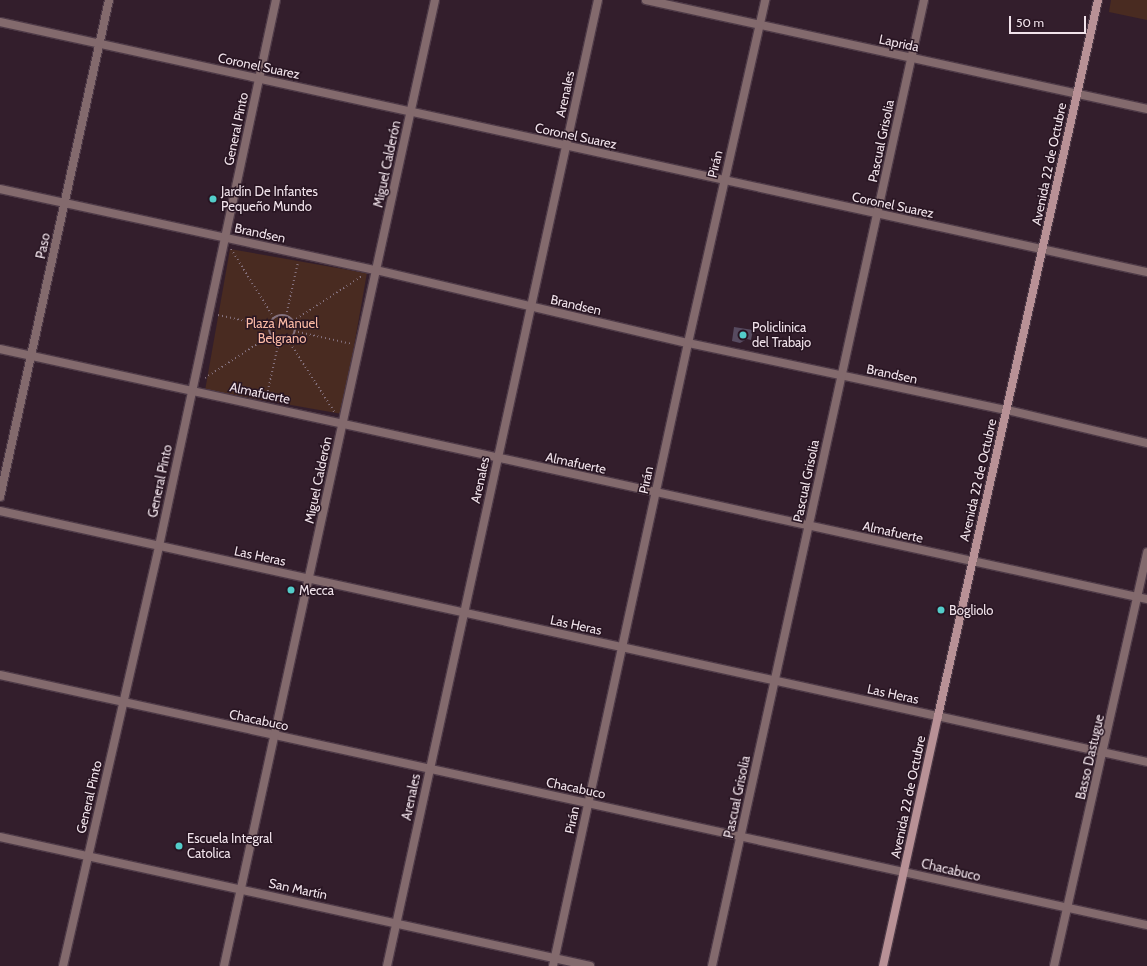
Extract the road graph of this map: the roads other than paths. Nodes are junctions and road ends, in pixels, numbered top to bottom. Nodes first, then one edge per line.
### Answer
1 (109, 0) edge
2 (276, 0) edge
3 (435, 0) edge
4 (598, 0) edge
5 (646, 0) edge
6 (765, 0) edge
7 (924, 0) edge
8 (1098, 0) edge
9 (0, 22) edge
10 (759, 25) junction
11 (99, 44) junction
12 (911, 58) junction
13 (259, 79) junction
14 (1077, 93) junction
15 (1147, 109) edge
16 (410, 112) junction
17 (566, 146) junction
18 (724, 180) junction
19 (0, 189) edge
20 (64, 203) junction
21 (877, 214) junction
22 (225, 238) junction
23 (1043, 249) junction
24 (376, 270) junction
25 (1147, 272) edge
26 (530, 306) junction
27 (688, 343) junction
28 (0, 349) edge
29 (31, 356) junction
30 (841, 376) junction
31 (192, 391) junction
32 (1007, 410) junction
33 (342, 424) junction
34 (1147, 443) edge
35 (498, 458) junction
36 (656, 493) junction
37 (0, 496) edge
38 (0, 511) edge
39 (809, 526) junction
40 (159, 546) junction
41 (1147, 552) edge
42 (972, 562) junction
43 (308, 579) junction
44 (1137, 597) junction
45 (1147, 600) edge
46 (464, 613) junction
47 (622, 648) junction
48 (0, 675) edge
49 (775, 681) junction
50 (122, 702) junction
51 (938, 716) junction
52 (274, 736) junction
53 (1103, 752) junction
54 (1147, 762) edge
55 (430, 768) junction
56 (588, 803) junction
57 (741, 836) junction
58 (0, 837) edge
59 (88, 856) junction
60 (905, 871) junction
61 (240, 889) junction
62 (1068, 908) junction
63 (396, 923) junction
64 (1147, 925) edge
65 (554, 962) edge
66 (63, 966) edge
67 (224, 966) edge
68 (387, 966) edge
69 (590, 966) edge
70 (712, 966) edge
71 (883, 966) edge
72 (1054, 966) edge

1 - 11 street, Paso
2 - 13 street, General Pinto
3 - 16 street, Miguel Calderón
4 - 17 street, Arenales
5 - 10 street, Laprida
6 - 10 street, Pirán
7 - 12 street, Pascual Grisolia
8 - 14 main road, Avenida 22 de Octubre
9 - 11 street, Coronel Suarez
10 - 12 street, Laprida
10 - 18 street, Pirán
11 - 13 street, Coronel Suarez
11 - 20 street, Paso
12 - 14 street, Laprida
12 - 21 street, Pascual Grisolia
13 - 16 street, Coronel Suarez
13 - 22 street, General Pinto
14 - 15 street, Laprida
14 - 23 main road, Avenida 22 de Octubre
16 - 17 street, Coronel Suarez
16 - 24 street, Miguel Calderón
17 - 18 street, Coronel Suarez
17 - 26 street, Arenales
18 - 21 street, Coronel Suarez
18 - 27 street, Pirán
19 - 20 street, Brandsen
20 - 22 street, Brandsen
20 - 29 street, Paso
21 - 23 street, Coronel Suarez
21 - 30 street, Pascual Grisolia
22 - 24 street, Brandsen
22 - 31 street, General Pinto
23 - 25 street, Coronel Suarez
23 - 32 main road, Avenida 22 de Octubre
24 - 26 street, Brandsen
24 - 33 street, Miguel Calderón
26 - 27 street, Brandsen
26 - 35 street, Arenales
27 - 30 street, Brandsen
27 - 36 street, Pirán
28 - 29 street, Almafuerte
29 - 31 street, Almafuerte
29 - 37 street, Paso
30 - 32 street, Brandsen
30 - 39 street, Pascual Grisolia
31 - 33 street, Almafuerte
31 - 40 street, General Pinto
32 - 34 street, Brandsen
32 - 42 main road, Avenida 22 de Octubre
33 - 35 street, Almafuerte
33 - 43 street, Miguel Calderón
35 - 36 street, Almafuerte
35 - 46 street, Arenales
36 - 39 street, Almafuerte
36 - 47 street, Pirán
38 - 40 street, Las Heras
39 - 42 street, Almafuerte
39 - 49 street, Pascual Grisolia
40 - 43 street, Las Heras
40 - 50 street, General Pinto
41 - 44 street, Basso Dastugue
42 - 44 street, Almafuerte
42 - 51 main road, Avenida 22 de Octubre
43 - 46 street, Las Heras
43 - 52 street, Miguel Calderón
44 - 45 street, Almafuerte
44 - 53 street, Basso Dastugue
46 - 47 street, Las Heras
46 - 55 street, Arenales
47 - 49 street, Las Heras
47 - 56 street, Pirán
48 - 50 street, Chacabuco
49 - 51 street, Las Heras
49 - 57 street, Pascual Grisolia
50 - 52 street, Chacabuco
50 - 59 street, General Pinto
51 - 53 street, Las Heras
51 - 60 main road, Avenida 22 de Octubre
52 - 55 street, Chacabuco
52 - 61 street, Miguel Calderón
53 - 54 street, Las Heras
53 - 62 street, Basso Dastugue
55 - 56 street, Chacabuco
55 - 63 street, Arenales
56 - 57 street, Chacabuco
56 - 65 street, Pirán
57 - 60 street, Chacabuco
57 - 70 street, Pascual Grisolia
58 - 59 street, San Martín
59 - 61 street, San Martín
59 - 66 street, General Pinto
60 - 62 street, Chacabuco
60 - 71 main road, Avenida 22 de Octubre
61 - 63 street, San Martín
61 - 67 street, Miguel Calderón
62 - 64 street, Chacabuco
62 - 72 street, Basso Dastugue
63 - 65 street, San Martín
63 - 68 street, Arenales
65 - 69 street, San Martín

